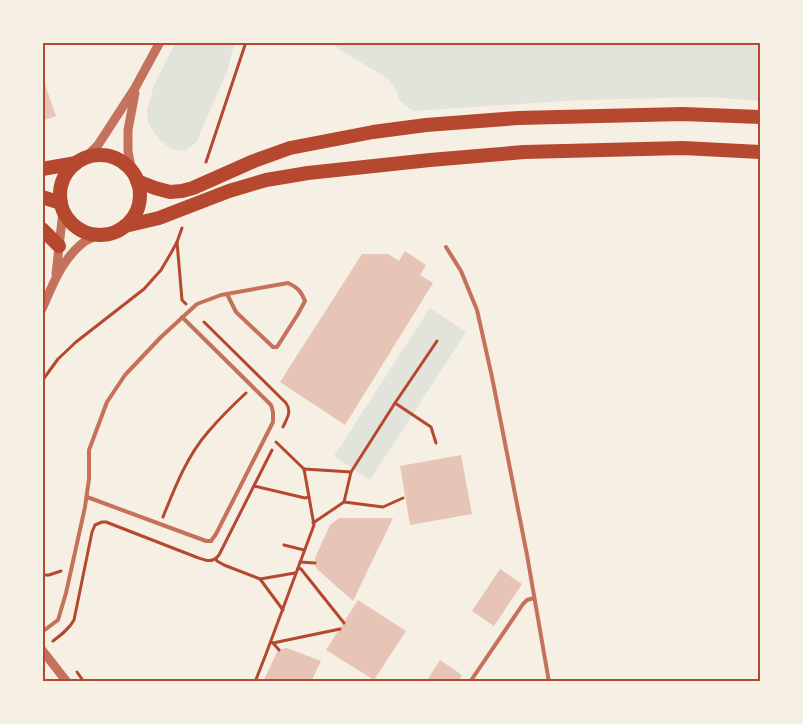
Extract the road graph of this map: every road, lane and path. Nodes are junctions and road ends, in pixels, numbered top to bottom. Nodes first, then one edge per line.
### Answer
1 (160, 42) edge
2 (246, 42) edge
3 (136, 88) junction
4 (760, 117) edge
5 (760, 152) edge
6 (81, 160) junction
7 (206, 162) dead end
8 (42, 169) edge
9 (134, 176) junction
10 (42, 197) edge
11 (62, 207) junction
12 (125, 226) junction
13 (42, 228) edge
14 (182, 228) dead end
15 (99, 235) junction
16 (177, 242) junction
17 (59, 246) junction
18 (446, 247) dead end
19 (56, 276) junction
20 (227, 294) junction
21 (182, 300) dead end
22 (42, 309) edge
23 (190, 309) junction
24 (182, 317) junction
25 (437, 341) dead end
26 (261, 378) junction
27 (42, 381) edge
28 (252, 386) junction
29 (395, 403) junction
30 (280, 433) dead end
31 (436, 443) dead end
32 (304, 469) junction
33 (351, 472) junction
34 (254, 486) junction
35 (87, 497) junction
36 (309, 497) junction
37 (403, 498) dead end
38 (344, 502) junction
39 (313, 522) junction
40 (161, 524) junction
41 (154, 541) junction
42 (284, 545) dead end
43 (304, 550) junction
44 (216, 558) junction
45 (300, 562) junction
46 (315, 563) dead end
47 (298, 568) junction
48 (296, 573) junction
49 (260, 579) junction
50 (534, 598) junction
51 (283, 610) junction
52 (344, 623) dead end
53 (340, 629) dead end
54 (42, 632) edge
55 (52, 641) dead end
56 (272, 642) junction
57 (42, 650) edge
58 (279, 650) dead end
59 (67, 682) edge
60 (255, 682) edge
61 (470, 682) edge
62 (549, 682) edge

1 - 3 street
2 - 7 path
3 - 6 street
3 - 9 street
4 - 9 highway
5 - 12 highway
6 - 8 highway
6 - 9 highway
6 - 11 highway
9 - 12 highway
10 - 11 highway
11 - 15 highway
11 - 17 street
12 - 15 highway
13 - 17 highway
14 - 16 path
15 - 19 street
16 - 21 path
16 - 27 path
17 - 19 street
18 - 50 lane
19 - 22 street
20 - 20 lane
20 - 23 lane
23 - 24 lane
23 - 26 path
24 - 28 lane
24 - 35 lane
25 - 29 path
26 - 28 path
26 - 30 path
28 - 40 path
28 - 40 lane
29 - 31 path
29 - 33 path
32 - 33 path
32 - 34 path
32 - 36 path
33 - 38 path
34 - 36 path
34 - 44 path
35 - 40 lane
35 - 54 lane
36 - 39 path
37 - 38 path
38 - 39 path
39 - 43 path
40 - 41 path
41 - 44 path
41 - 55 path
42 - 43 path
43 - 45 path
44 - 49 path
45 - 46 path
45 - 47 path
47 - 48 path
47 - 52 path
48 - 49 path
48 - 51 path
49 - 51 path
50 - 61 lane
50 - 62 lane
51 - 56 path
53 - 56 path
56 - 58 path
56 - 60 path
57 - 59 street

